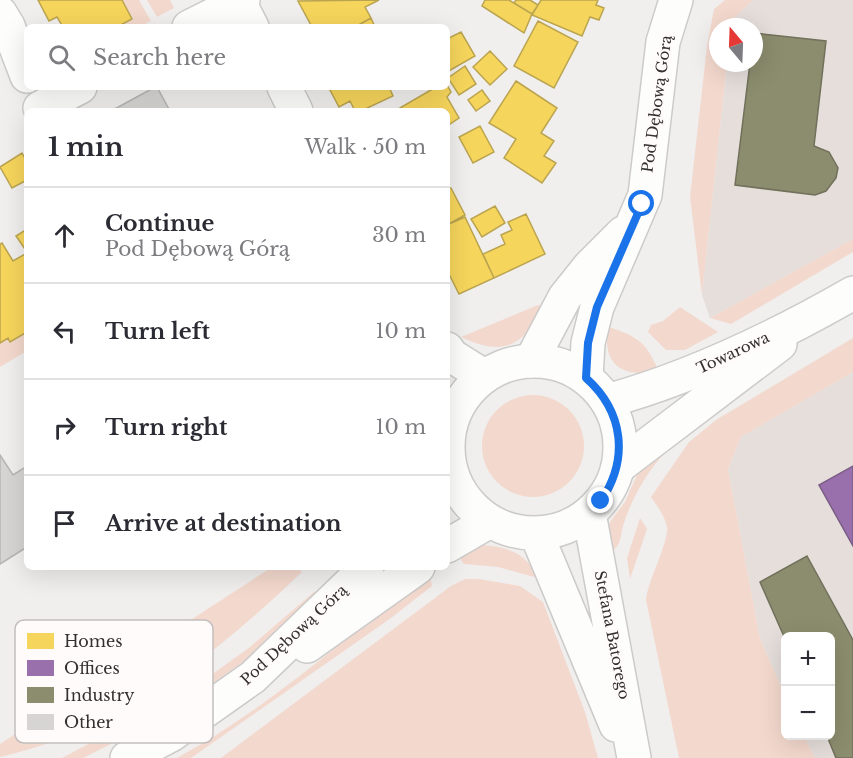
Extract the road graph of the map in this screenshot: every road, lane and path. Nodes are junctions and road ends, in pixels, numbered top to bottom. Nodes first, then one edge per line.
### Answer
1 (676, 0) edge
2 (243, 7) edge
3 (0, 13) edge
4 (197, 24) edge
5 (24, 68) edge
6 (72, 90) edge
7 (286, 90) edge
8 (38, 102) edge
9 (294, 108) edge
10 (634, 221) junction
11 (853, 293) edge
12 (816, 314) junction
13 (450, 353) edge
14 (531, 361) junction
15 (484, 376) junction
16 (597, 389) junction
17 (450, 422) edge
18 (618, 467) junction
19 (450, 478) edge
20 (589, 513) junction
21 (490, 521) junction
22 (536, 533) junction
23 (450, 544) edge
24 (364, 570) edge
25 (414, 570) edge
26 (253, 677) junction
27 (213, 705) edge
28 (156, 743) edge
29 (127, 758) edge
30 (629, 758) edge
31 (634, 758) edge

1 - 10 street, Pod Dębową Górą
2 - 4 street
3 - 5 street
6 - 8 street
7 - 9 street
10 - 14 street
10 - 16 street, Pod Dębową Górą
11 - 12 street, Towarowa
12 - 16 street, Towarowa
12 - 18 street
13 - 15 street
14 - 15 street
14 - 16 street
15 - 17 street
16 - 18 street
18 - 20 street
19 - 21 street
20 - 22 street
20 - 31 street, Stefana Batorego
21 - 22 street
21 - 23 street
22 - 30 street, Stefana Batorego
24 - 26 street, Pod Dębową Górą
25 - 26 street
26 - 27 street, Pod Dębową Górą
28 - 29 street, Pod Dębową Górą

